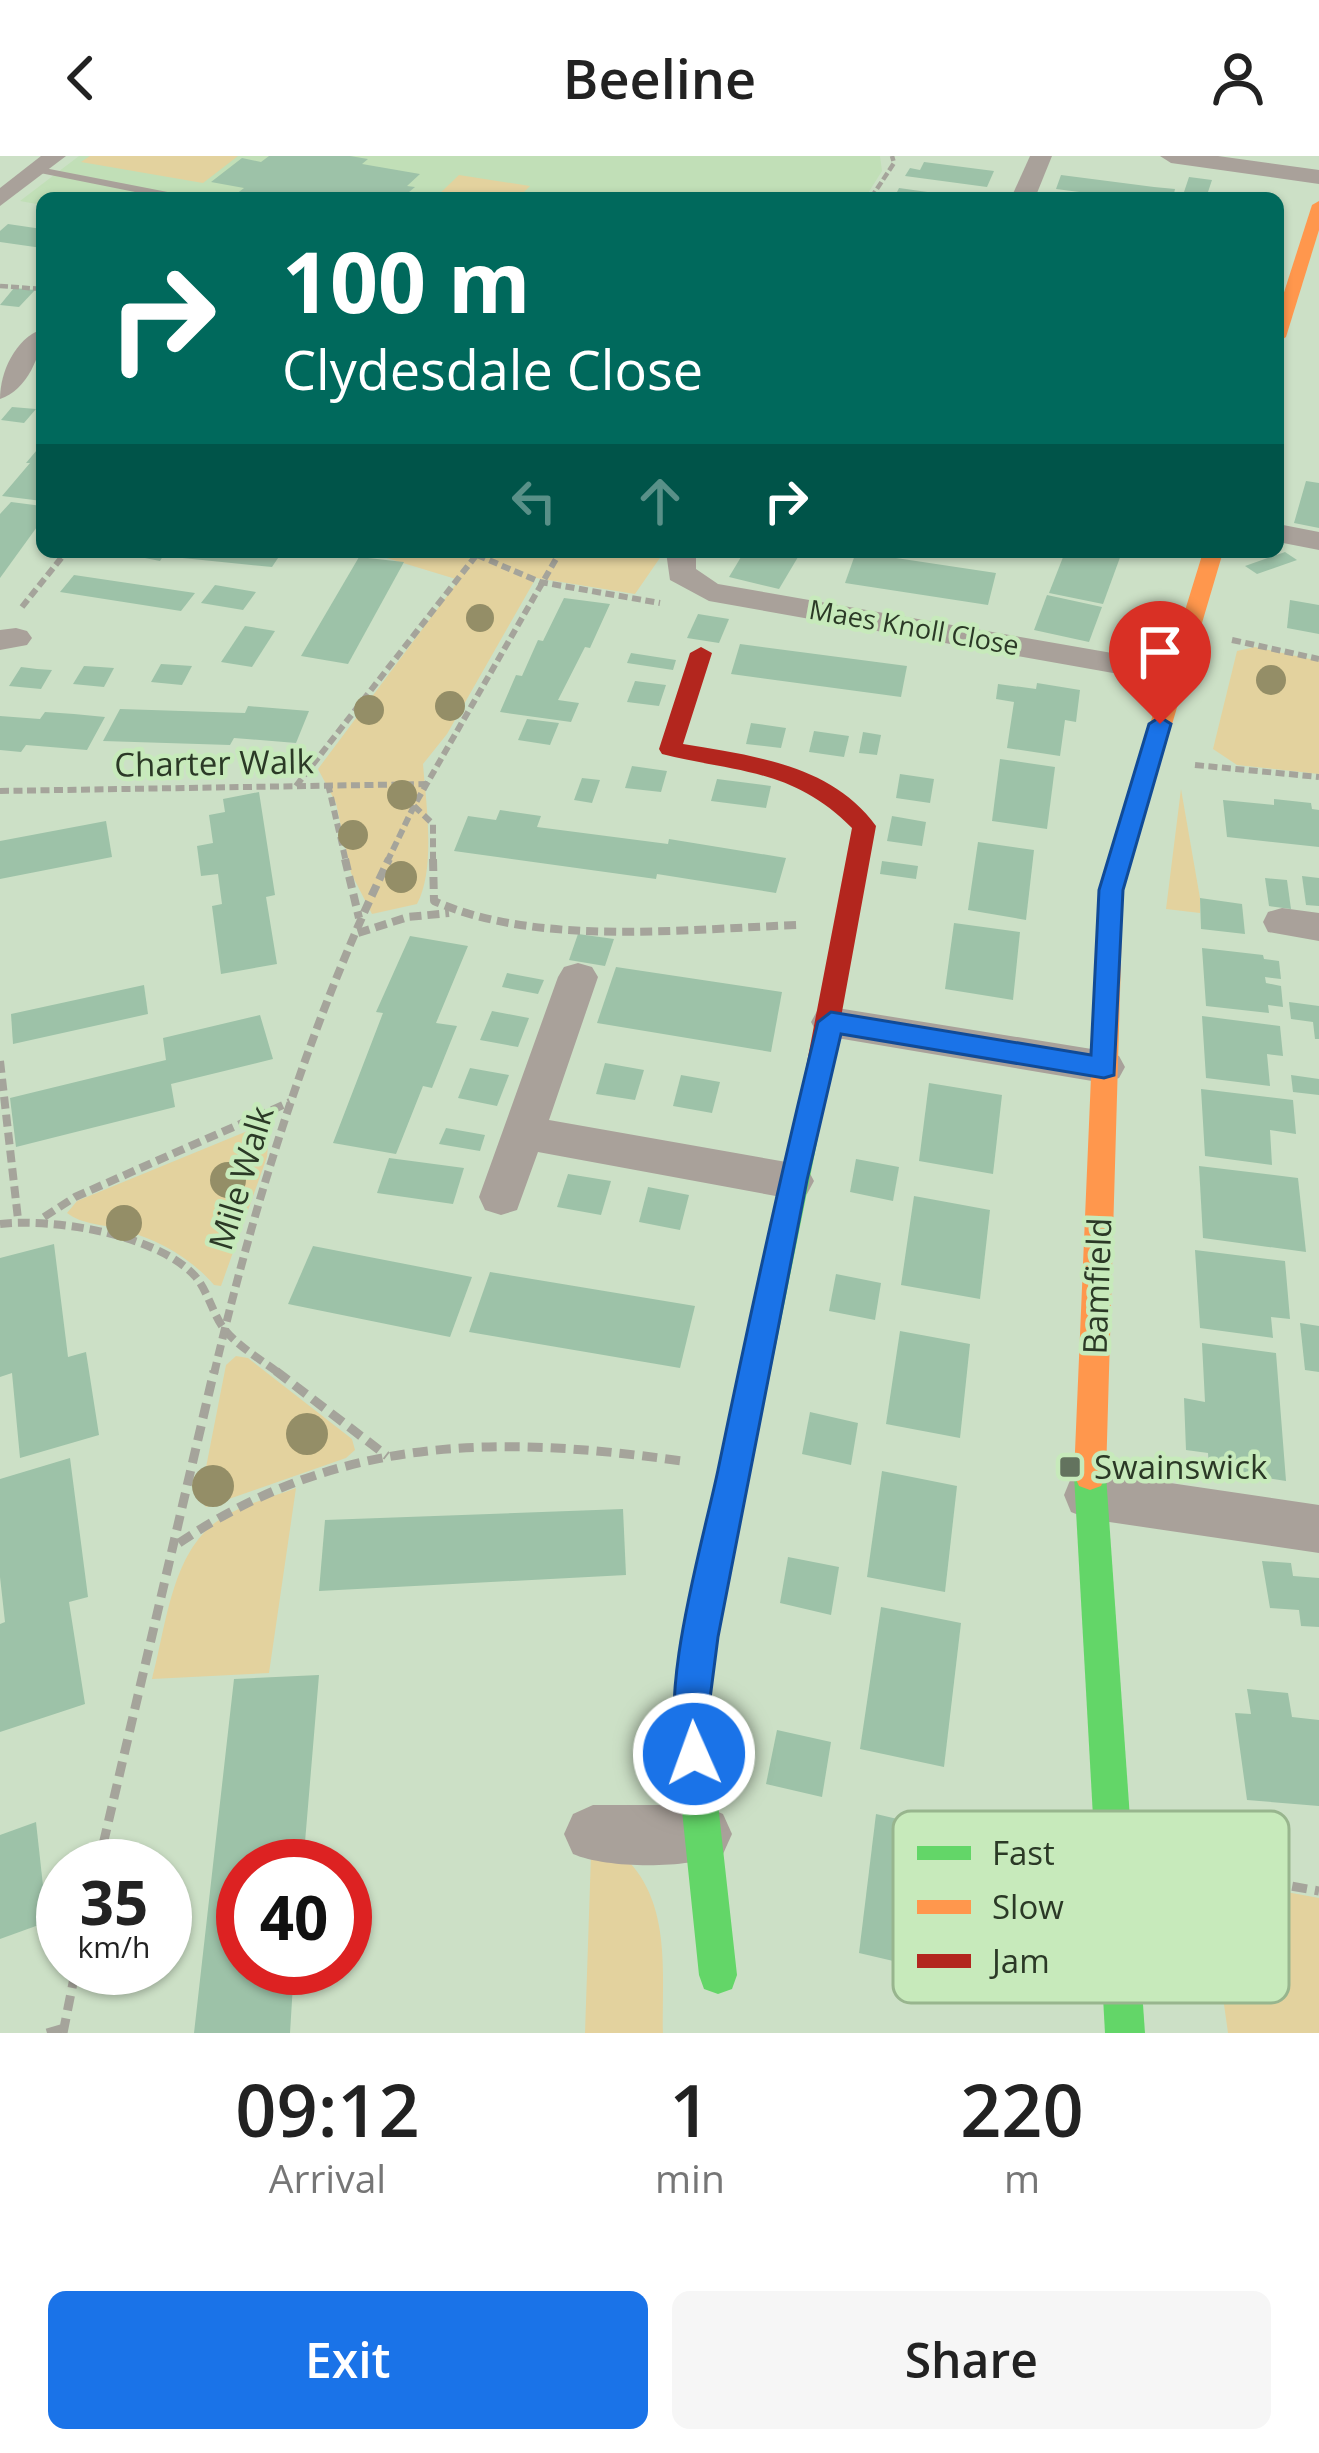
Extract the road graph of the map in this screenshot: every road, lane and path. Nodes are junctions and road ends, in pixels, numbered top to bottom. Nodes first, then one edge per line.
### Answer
1 (904, 156) edge
2 (1041, 156) edge
3 (1171, 156) edge
4 (893, 159) edge
5 (45, 162) edge
6 (1319, 177) edge
7 (160, 192) edge
8 (875, 192) edge
9 (1026, 192) edge
10 (0, 200) edge
11 (1319, 206) edge
12 (0, 286) edge
13 (36, 289) edge
14 (1284, 318) edge
15 (36, 345) edge
16 (0, 391) edge
17 (1284, 534) edge
18 (1319, 541) edge
19 (62, 558) edge
20 (474, 558) edge
21 (489, 558) edge
22 (556, 558) edge
23 (681, 558) edge
24 (1211, 558) edge
25 (540, 582) junction
26 (1189, 631) junction
27 (10, 632) edge
28 (701, 653) dead end
29 (1319, 658) edge
30 (1175, 674) junction
31 (1149, 760) junction
32 (1319, 777) edge
33 (328, 784) junction
34 (430, 784) junction
35 (296, 786) junction
36 (0, 791) edge
37 (414, 806) junction
38 (450, 913) junction
39 (359, 920) junction
40 (847, 923) junction
41 (357, 934) junction
42 (578, 977) dead end
43 (831, 1022) junction
44 (0, 1061) edge
45 (1104, 1067) junction
46 (292, 1101) junction
47 (525, 1133) junction
48 (792, 1180) junction
49 (501, 1197) dead end
50 (18, 1219) junction
51 (42, 1219) junction
52 (0, 1224) edge
53 (224, 1330) junction
54 (387, 1456) junction
55 (737, 1470) junction
56 (1089, 1495) junction
57 (1319, 1529) edge
58 (177, 1544) junction
59 (1109, 1811) edge
60 (593, 1834) dead end
61 (703, 1834) junction
62 (105, 1839) edge
63 (1289, 1886) edge
64 (1319, 1891) edge
65 (718, 1976) dead end
66 (70, 1995) edge
67 (1123, 2003) edge
68 (63, 2031) edge
69 (47, 2033) edge
70 (1125, 2033) edge

1 - 4 path
2 - 9 street
3 - 6 street
4 - 8 path
5 - 7 lane
5 - 10 street
11 - 14 street
12 - 13 path
15 - 16 street
17 - 18 street
19 - 27 path
20 - 35 path
21 - 25 path
22 - 25 path, Mile Walk
23 - 30 street, Maes Knoll Close
24 - 26 street, Bamfield
25 - 34 path, Mile Walk
26 - 29 path
26 - 30 street, Bamfield
28 - 40 street
30 - 31 street, Bamfield
31 - 32 path
31 - 45 street, Bamfield
33 - 34 path, Charter Walk
33 - 35 path, Charter Walk
33 - 39 path
34 - 37 path, Mile Walk
35 - 36 path, Charter Walk
37 - 38 path
37 - 39 path, Mile Walk
38 - 40 path
38 - 41 path
39 - 41 path, Mile Walk
40 - 43 street
41 - 46 path, Mile Walk
42 - 47 street
43 - 45 street
43 - 48 street
44 - 50 path
45 - 56 street, Bamfield
46 - 51 path
46 - 53 path, Mile Walk
47 - 48 street
47 - 49 street
48 - 55 street
50 - 51 path
50 - 52 path
51 - 53 path
53 - 54 path
53 - 58 path, Mile Walk
54 - 55 path
54 - 58 path
55 - 61 street
56 - 57 street
56 - 59 street, Bamfield
58 - 62 path, Mile Walk
60 - 61 street
61 - 65 street
63 - 64 path
66 - 68 path
67 - 70 street, Bamfield
68 - 69 path

